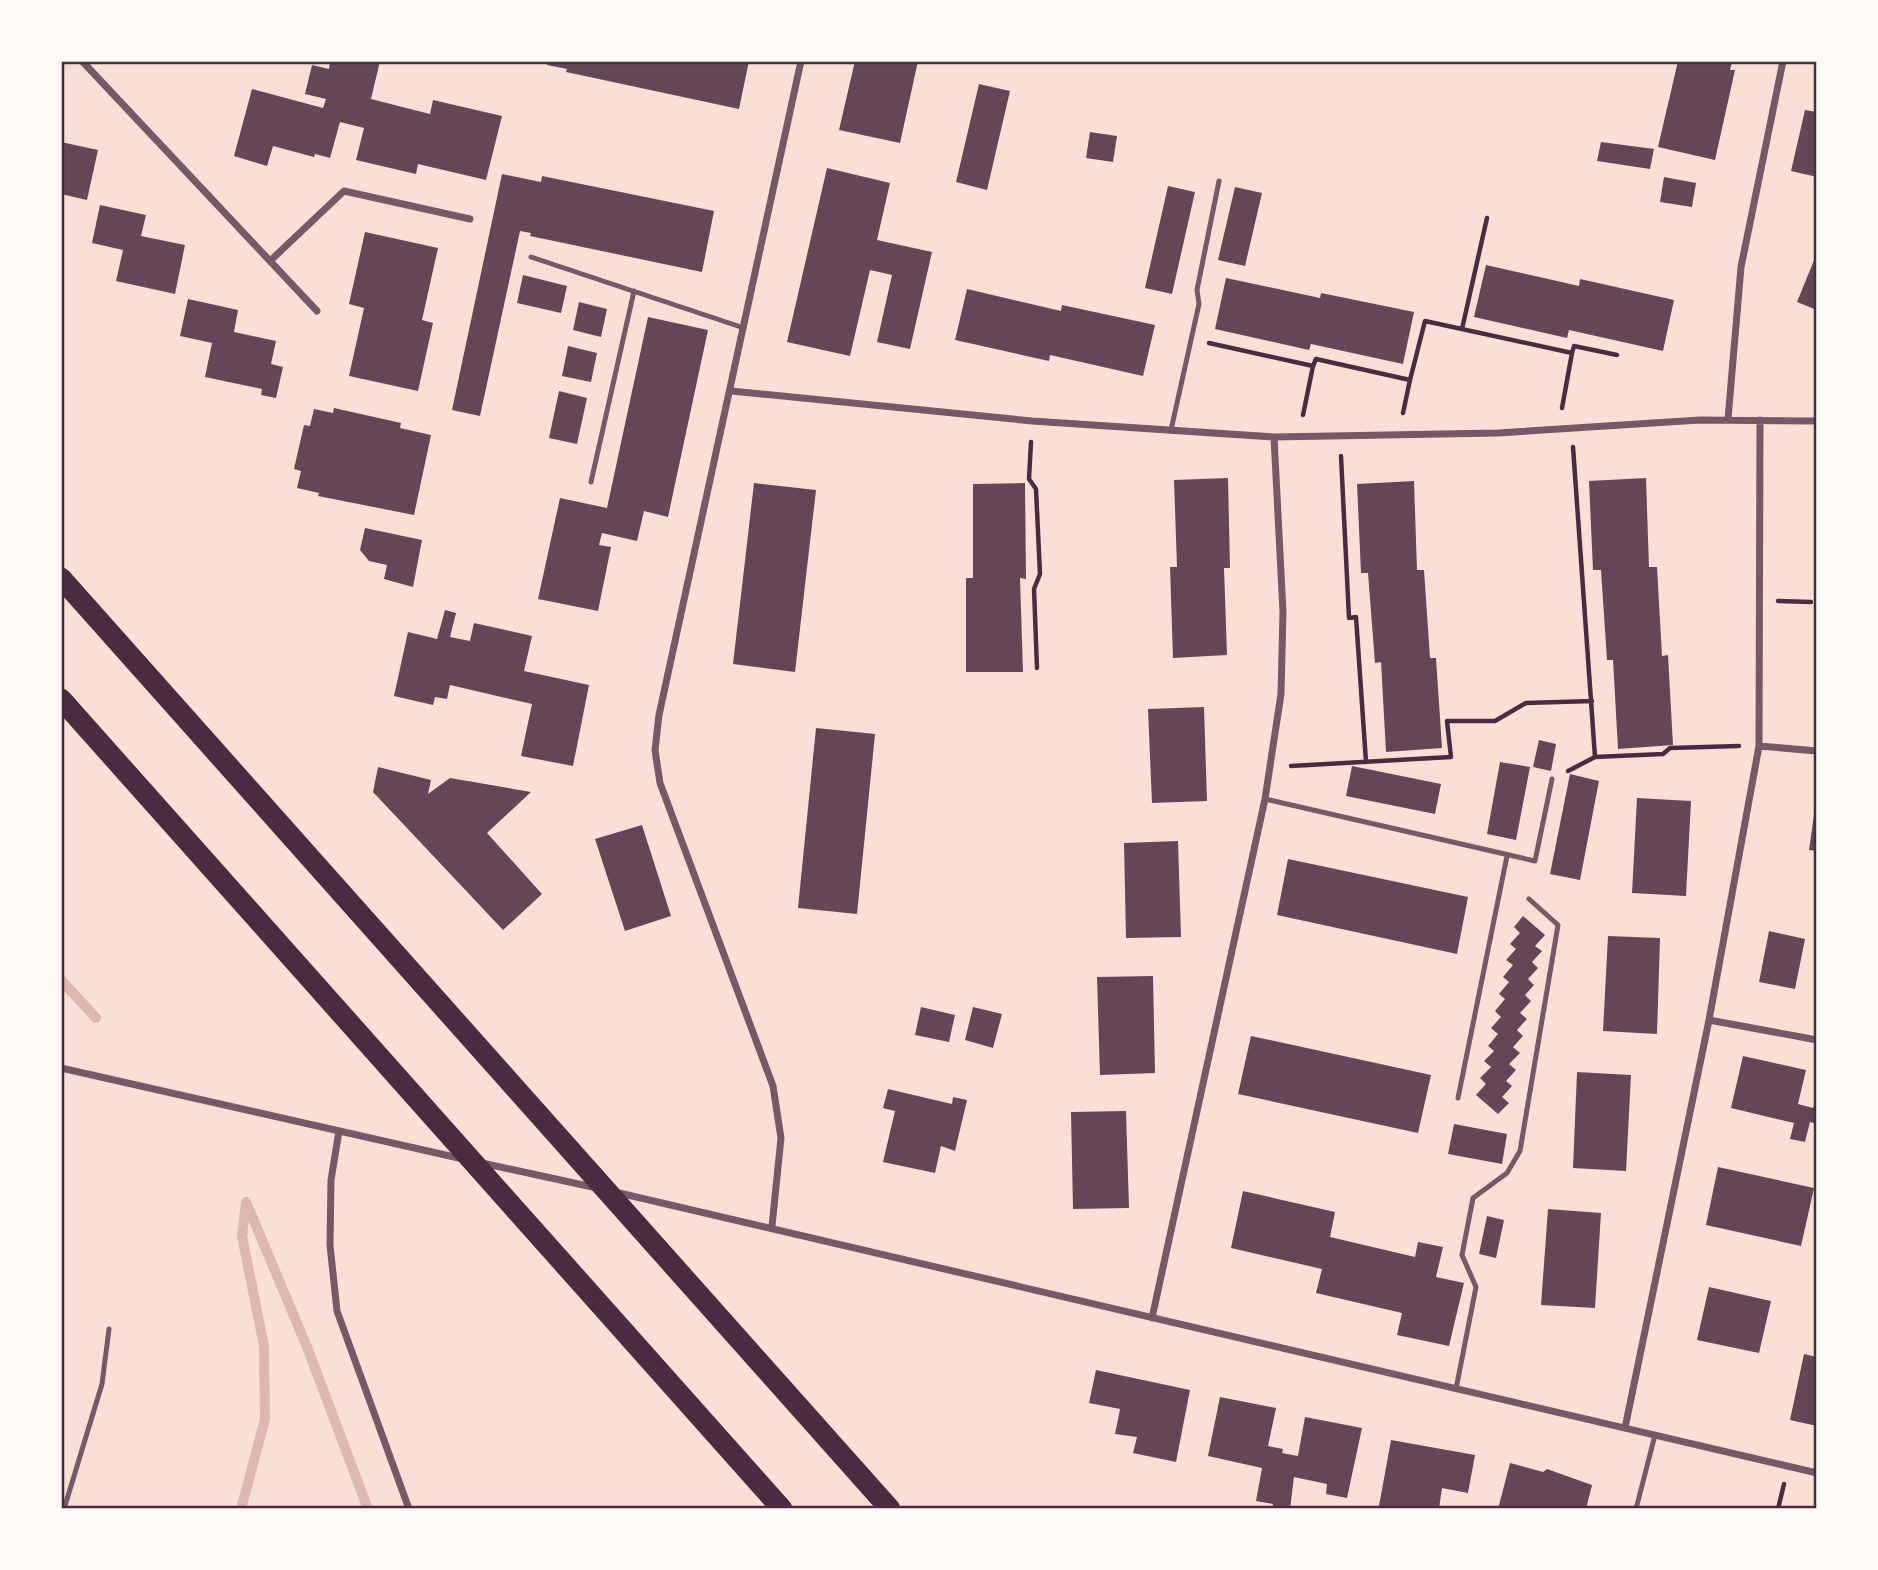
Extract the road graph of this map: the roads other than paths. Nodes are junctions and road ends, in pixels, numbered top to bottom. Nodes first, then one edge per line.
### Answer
1 (82, 61) edge
2 (801, 61) edge
3 (1783, 61) edge
4 (1219, 181) dead end
5 (470, 219) dead end
6 (531, 257) dead end
7 (270, 261) junction
8 (634, 291) junction
9 (317, 311) dead end
10 (745, 328) junction
11 (731, 391) junction
12 (1728, 419) junction
13 (1760, 420) junction
14 (1817, 421) edge
15 (1171, 430) junction
16 (1274, 437) junction
17 (591, 482) dead end
18 (61, 578) edge
19 (61, 699) edge
20 (1759, 746) junction
21 (1817, 751) edge
22 (1552, 779) road end
23 (1265, 799) junction
24 (1507, 856) junction
25 (1528, 899) dead end
26 (1709, 1020) junction
27 (1817, 1040) edge
28 (61, 1068) edge
29 (1458, 1098) dead end
30 (339, 1132) junction
31 (772, 1226) junction
32 (1152, 1318) junction
33 (109, 1329) dead end
34 (1455, 1389) junction
35 (1625, 1428) junction
36 (1655, 1435) junction
37 (1817, 1473) edge
38 (64, 1509) edge
39 (409, 1509) edge
40 (782, 1509) edge
41 (890, 1509) edge
42 (1636, 1509) edge

1 - 7 street
2 - 10 street
3 - 12 street
4 - 15 lane
5 - 7 street
6 - 8 lane
7 - 9 street
8 - 10 lane
8 - 17 lane
10 - 11 street
11 - 15 street
11 - 31 street
12 - 13 street
12 - 16 street
13 - 14 street
13 - 20 street
15 - 16 street
16 - 23 street
18 - 41 highway
19 - 40 highway
20 - 21 street
20 - 26 street
22 - 24 lane
23 - 24 lane
23 - 32 street
24 - 29 lane
25 - 34 lane
26 - 27 street
26 - 35 street
28 - 30 street
30 - 31 street
30 - 39 street
31 - 32 street
32 - 34 street
33 - 38 lane
34 - 35 street
35 - 36 street
36 - 37 street
36 - 42 lane

